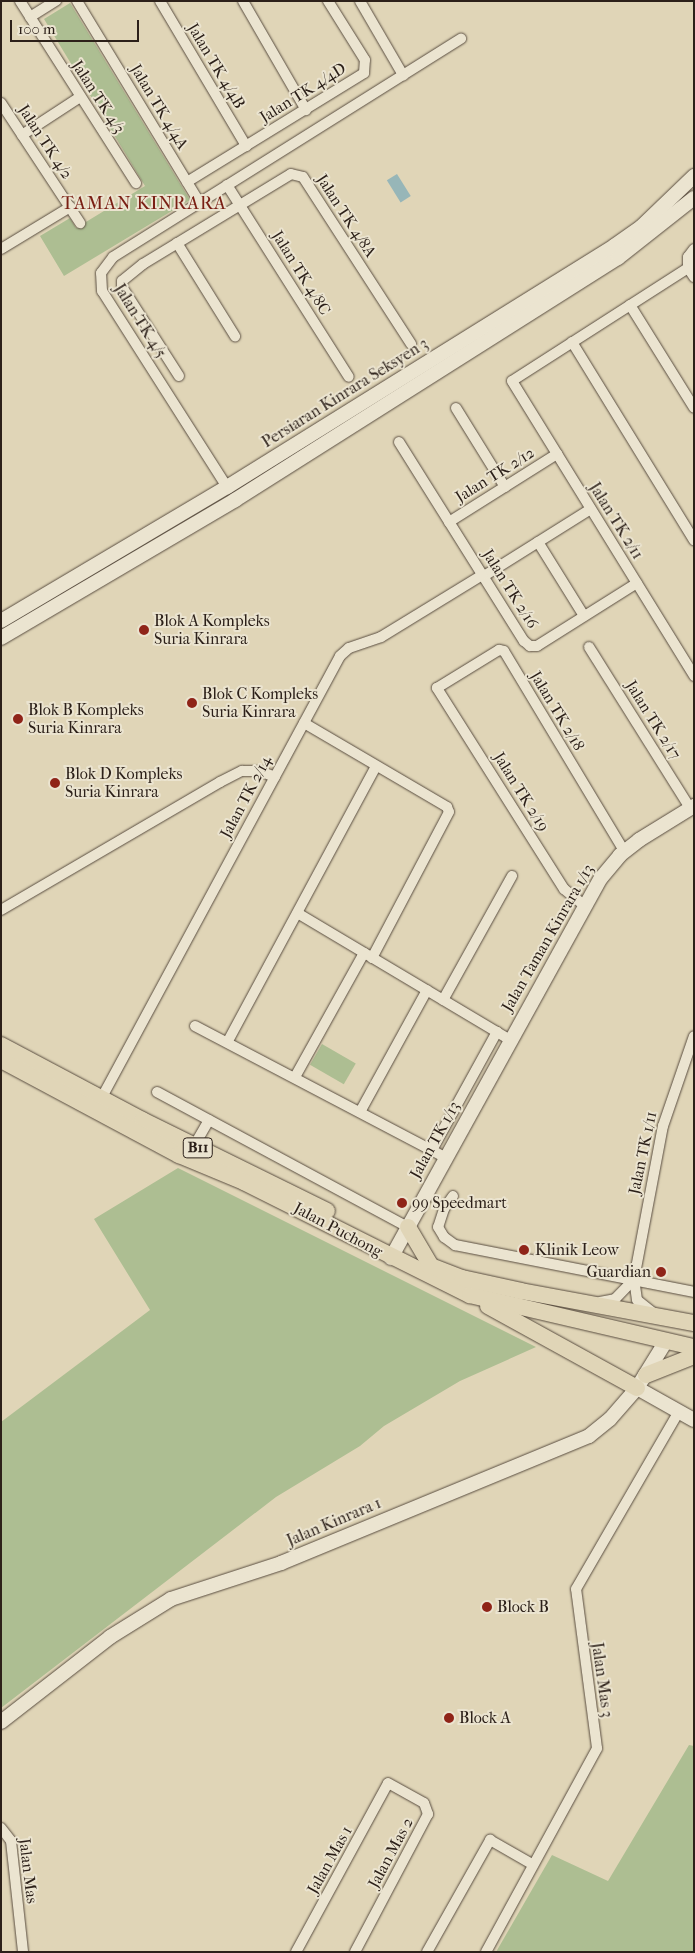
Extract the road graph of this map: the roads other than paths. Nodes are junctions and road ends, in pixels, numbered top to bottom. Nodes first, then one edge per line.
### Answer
1 (20, 1) edge
2 (56, 1) edge
3 (77, 1) edge
4 (160, 1) edge
5 (243, 1) edge
6 (328, 1) edge
7 (360, 1) edge
8 (30, 17) junction
9 (461, 39) dead end
10 (403, 75) junction
11 (80, 97) junction
12 (1, 103) edge
13 (306, 110) junction
14 (22, 135) junction
15 (246, 146) junction
16 (694, 176) edge
17 (187, 182) junction
18 (136, 183) dead end
19 (227, 186) junction
20 (694, 198) edge
21 (199, 202) junction
22 (239, 204) junction
23 (70, 207) junction
24 (80, 223) dead end
25 (177, 243) junction
26 (1, 249) edge
27 (694, 249) edge
28 (688, 268) junction
29 (694, 277) edge
30 (630, 305) junction
31 (235, 336) dead end
32 (572, 342) junction
33 (410, 344) dead end
34 (180, 376) dead end
35 (349, 377) dead end
36 (456, 408) dead end
37 (694, 408) edge
38 (400, 442) dead end
39 (557, 454) junction
40 (292, 463) junction
41 (505, 486) junction
42 (227, 487) junction
43 (591, 509) junction
44 (192, 522) junction
45 (449, 522) junction
46 (694, 540) edge
47 (538, 542) junction
48 (483, 576) junction
49 (637, 583) junction
50 (584, 616) junction
51 (1, 621) edge
52 (1, 638) edge
53 (590, 647) dead end
54 (694, 676) edge
55 (437, 688) joint
56 (304, 723) junction
57 (376, 766) junction
58 (274, 777) junction
59 (692, 807) edge
60 (624, 852) junction
61 (512, 876) dead end
62 (585, 906) junction
63 (1, 910) edge
64 (299, 914) junction
65 (368, 956) junction
66 (427, 990) junction
67 (443, 1000) junction
68 (195, 1026) dead end
69 (497, 1032) junction
70 (694, 1036) edge
71 (510, 1040) junction
72 (228, 1041) junction
73 (1, 1045) edge
74 (1, 1060) edge
75 (295, 1077) junction
76 (158, 1092) dead end
77 (101, 1099) junction
78 (360, 1112) junction
79 (209, 1120) junction
80 (194, 1146) junction
81 (432, 1150) junction
82 (446, 1158) junction
83 (453, 1196) dead end
84 (408, 1227) junction
85 (393, 1254) junction
86 (431, 1266) junction
87 (462, 1278) junction
88 (634, 1279) junction
89 (694, 1292) edge
90 (470, 1295) junction
91 (594, 1304) junction
92 (658, 1316) junction
93 (694, 1324) edge
94 (694, 1336) edge
95 (666, 1341) junction
96 (694, 1347) edge
97 (694, 1356) edge
98 (642, 1382) junction
99 (679, 1411) junction
100 (694, 1420) edge
101 (1, 1722) edge
102 (388, 1783) joint
103 (1, 1828) edge
104 (532, 1864) junction
105 (22, 1952) edge
106 (296, 1952) edge
107 (355, 1952) edge
108 (427, 1952) edge
109 (486, 1952) edge

1 - 8 street, Jalan TK 4/3
2 - 8 street
3 - 17 street, Jalan TK 4/4A
4 - 15 street, Jalan TK 4/4B
5 - 13 street
6 - 13 street, Jalan TK 4/4D
7 - 10 street
8 - 11 street, Jalan TK 4/3
9 - 10 street, Jalan TK 4/5
10 - 19 street, Jalan TK 4/5
11 - 14 street
11 - 18 street, Jalan TK 4/3
12 - 14 street, Jalan TK 4/2
13 - 15 street, Jalan TK 4/4D
14 - 23 street, Jalan TK 4/2
15 - 17 street, Jalan TK 4/4D
16 - 42 main road, Persiaran Kinrara Seksyen 3
17 - 21 street, Jalan TK 4/4A
19 - 21 street, Jalan TK 4/5
19 - 22 street, Jalan TK 4/8C
20 - 40 main road, Persiaran Kinrara Seksyen 3
21 - 42 street, Jalan TK 4/5
22 - 25 street, Jalan TK 4/8A
22 - 33 street, Jalan TK 4/8A
22 - 35 street, Jalan TK 4/8C
23 - 24 street, Jalan TK 4/2
23 - 26 street
25 - 31 street
25 - 34 street, Jalan TK 4/8A
27 - 28 street
28 - 29 street
28 - 30 street
30 - 32 street
30 - 37 street
32 - 39 street, Jalan TK 2/11
32 - 46 street
36 - 41 street
38 - 45 street, Jalan TK 2/16
39 - 41 street, Jalan TK 2/12
39 - 43 street, Jalan TK 2/11
40 - 42 main road
40 - 44 main road, Persiaran Kinrara Seksyen 3
41 - 45 street, Jalan TK 2/12
42 - 44 main road
42 - 51 main road, Persiaran Kinrara Seksyen 3
43 - 47 street, Jalan TK 2/14
43 - 49 street, Jalan TK 2/11
44 - 52 main road, Persiaran Kinrara Seksyen 3
45 - 48 street, Jalan TK 2/16
47 - 48 street, Jalan TK 2/14
47 - 50 street
48 - 50 street, Jalan TK 2/16
48 - 56 street, Jalan TK 2/14
49 - 50 street, Jalan TK 2/16
49 - 54 street, Jalan TK 2/11
53 - 59 street, Jalan TK 2/17
55 - 60 street, Jalan TK 2/18
55 - 62 street, Jalan TK 2/19
56 - 57 street
56 - 58 street, Jalan TK 2/14
57 - 64 street
57 - 65 street
58 - 63 street
58 - 77 street, Jalan TK 2/14
59 - 60 main road, Jalan Taman Kinrara 1/13
60 - 62 main road, Jalan Taman Kinrara 1/13
61 - 67 street
62 - 71 main road, Jalan Taman Kinrara 1/13
64 - 65 street
64 - 72 street
65 - 66 street
65 - 75 street
66 - 67 street
66 - 78 street
67 - 69 street
68 - 72 street
69 - 71 street
69 - 81 street
70 - 88 street, Jalan TK 1/11
71 - 82 main road, Jalan TK 1/13
72 - 75 street
73 - 77 main road, Jalan Puchong / B11
74 - 85 main road, Jalan Puchong / B11
75 - 78 street
76 - 79 street
77 - 80 main road, Jalan Puchong / B11
78 - 81 street
79 - 80 street
79 - 84 street
80 - 85 main road, Jalan Puchong / B11
81 - 82 street
82 - 84 main road, Jalan TK 1/13
83 - 88 street
84 - 85 main road, Jalan TK 1/13
84 - 86 main road
85 - 86 main road, Jalan Puchong / B11
85 - 90 main road, Jalan Puchong / B11
86 - 87 main road, Jalan Puchong / B11
87 - 91 main road, Jalan Puchong / B11
87 - 95 main road
88 - 89 street
88 - 91 street
88 - 92 street
90 - 95 main road, Jalan Puchong / B11
90 - 98 main road
91 - 92 main road, Jalan Puchong / B11
92 - 93 main road, Jalan Puchong / B11
94 - 95 main road
95 - 96 main road, Jalan Puchong / B11
95 - 98 main road, Jalan Kinrara 1
97 - 98 main road
98 - 99 main road
98 - 101 main road, Jalan Kinrara 1
99 - 100 main road
99 - 104 street, Jalan Mas 3
102 - 106 street, Jalan Mas 1
102 - 107 street, Jalan Mas 2
103 - 105 street, Jalan Mas
104 - 108 street
104 - 109 street, Jalan Mas 3

